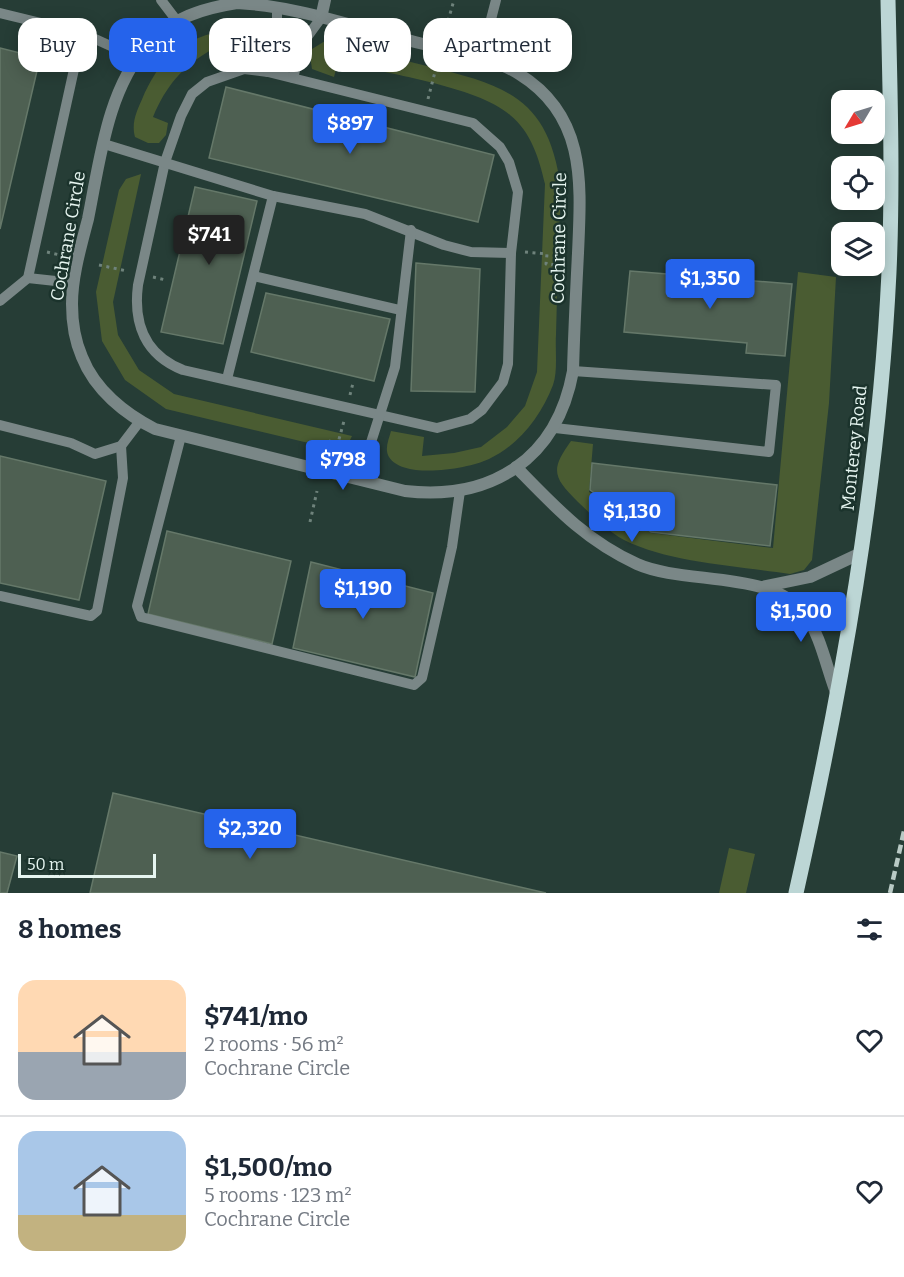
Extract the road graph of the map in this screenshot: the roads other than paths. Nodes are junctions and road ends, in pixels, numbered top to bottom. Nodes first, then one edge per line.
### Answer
1 (161, 0) edge
2 (325, 0) edge
3 (496, 0) edge
4 (888, 0) edge
5 (278, 4) edge
6 (0, 13) edge
7 (20, 18) edge
8 (175, 18) edge
9 (186, 18) edge
10 (321, 18) junction
11 (491, 18) edge
12 (423, 44) edge
13 (73, 72) edge
14 (130, 72) edge
15 (233, 72) edge
16 (268, 72) edge
17 (514, 72) edge
18 (293, 78) junction
19 (104, 144) junction
20 (165, 162) junction
21 (273, 196) junction
22 (411, 230) junction
23 (511, 253) junction
24 (254, 276) junction
25 (28, 278) junction
26 (74, 283) junction
27 (0, 301) edge
28 (400, 310) junction
29 (573, 371) junction
30 (226, 379) junction
31 (380, 413) junction
32 (140, 421) junction
33 (0, 425) edge
34 (555, 428) junction
35 (181, 436) junction
36 (121, 447) junction
37 (516, 467) junction
38 (359, 480) junction
39 (460, 491) junction
40 (861, 553) junction
41 (762, 587) junction
42 (0, 596) edge
43 (838, 698) junction
44 (796, 893) edge

1 - 8 lane
2 - 10 street
3 - 11 lane
4 - 40 main road, Monterey Road
5 - 9 street, Cochrane Circle
5 - 10 street, Cochrane Circle
6 - 7 lane
10 - 12 street, Cochrane Circle
10 - 18 lane
13 - 25 lane
14 - 19 street, Cochrane Circle
15 - 20 lane
16 - 18 lane
17 - 29 street, Cochrane Circle
18 - 23 lane
19 - 20 lane
19 - 26 street, Cochrane Circle
20 - 21 lane
20 - 30 lane
21 - 22 lane
21 - 24 lane
22 - 23 lane
22 - 28 lane
23 - 31 lane
24 - 28 lane
24 - 30 lane
25 - 26 lane
25 - 27 lane
26 - 32 street, Cochrane Circle
28 - 31 lane
29 - 34 street, Cochrane Circle
29 - 34 lane
30 - 31 lane
31 - 38 lane
32 - 35 street, Cochrane Circle
32 - 36 lane
33 - 36 lane
34 - 37 street, Cochrane Circle
35 - 38 street, Cochrane Circle
35 - 39 lane
36 - 42 lane
37 - 39 street, Cochrane Circle
37 - 41 street
38 - 39 street, Cochrane Circle
40 - 41 street
40 - 43 main road, Monterey Road
41 - 43 street
43 - 44 main road, Monterey Road

